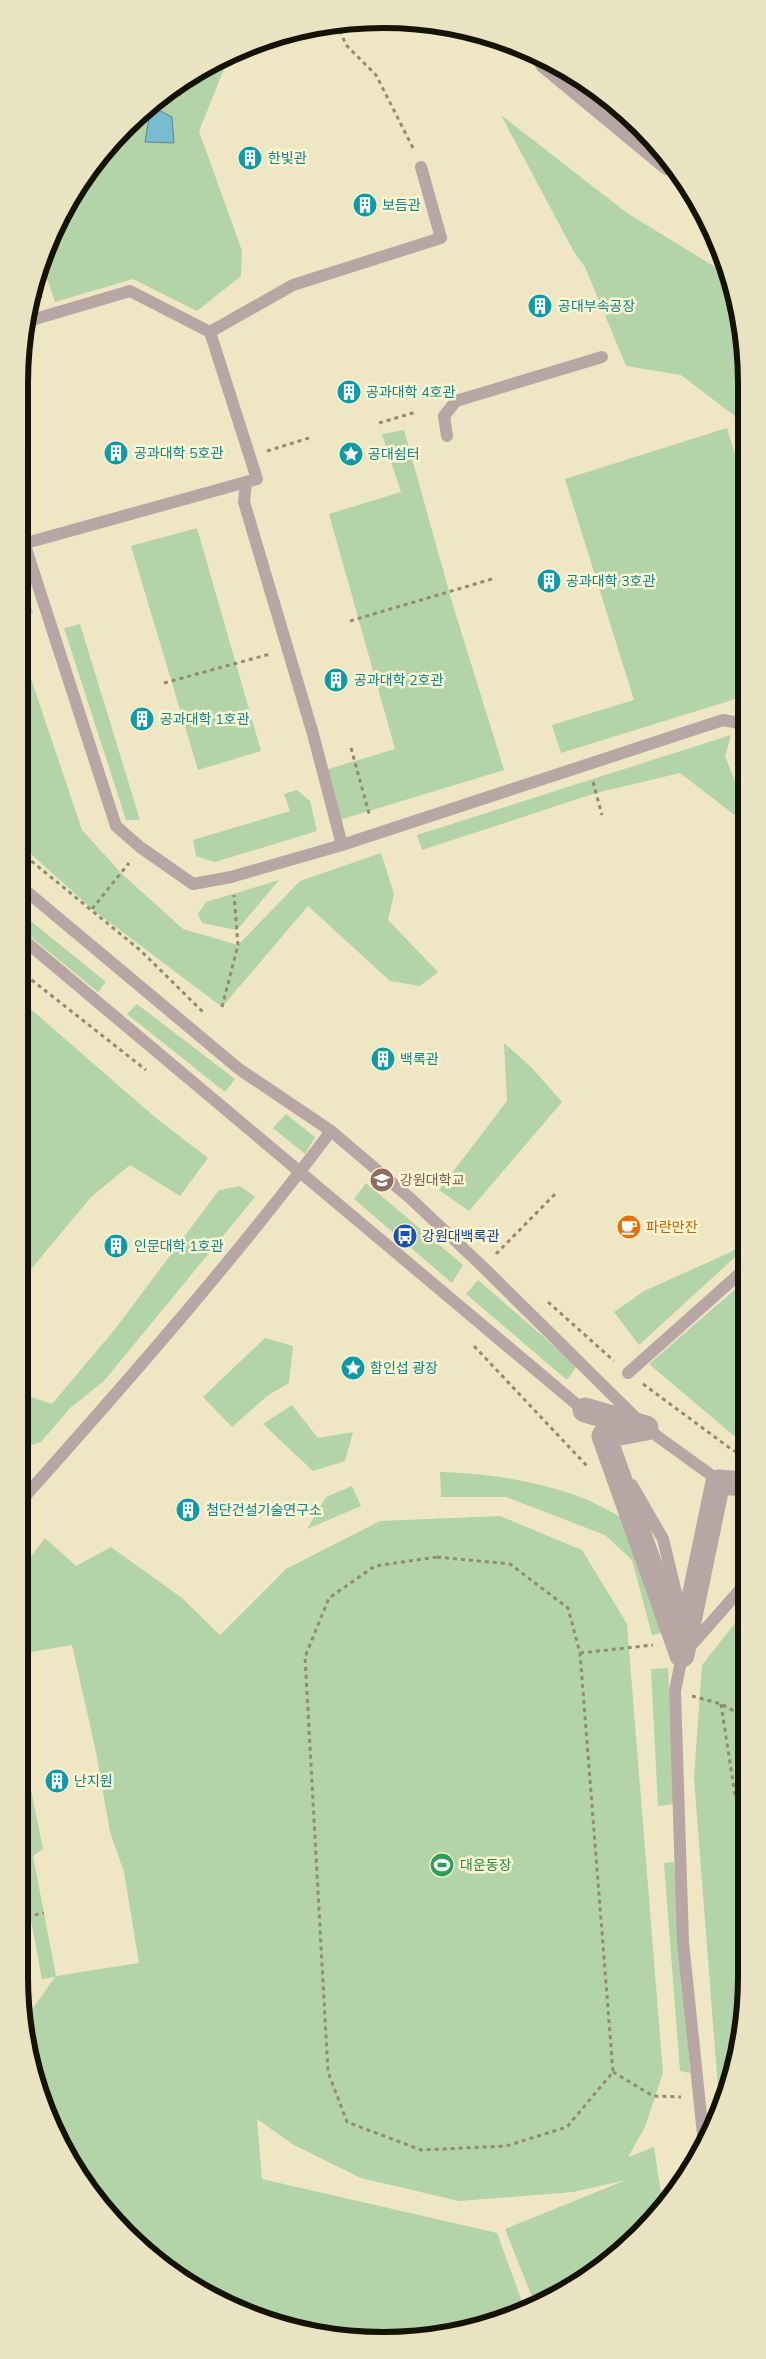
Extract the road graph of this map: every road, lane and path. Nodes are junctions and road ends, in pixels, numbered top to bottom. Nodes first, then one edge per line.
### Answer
1 (340, 31) edge
2 (575, 84) edge
3 (406, 133) dead end
4 (635, 133) edge
5 (421, 167) dead end
6 (33, 320) edge
7 (210, 332) junction
8 (602, 357) dead end
9 (416, 412) dead end
10 (380, 422) dead end
11 (447, 436) dead end
12 (309, 438) dead end
13 (251, 456) junction
14 (246, 482) junction
15 (28, 542) edge
16 (28, 565) edge
17 (492, 578) dead end
18 (350, 621) dead end
19 (288, 649) junction
20 (164, 683) dead end
21 (738, 723) edge
22 (351, 748) dead end
23 (588, 764) junction
24 (602, 816) dead end
25 (375, 835) junction
26 (342, 845) junction
27 (28, 858) edge
28 (122, 874) dead end
29 (231, 877) junction
30 (28, 894) edge
31 (92, 909) dead end
32 (28, 944) edge
33 (222, 1007) dead end
34 (204, 1013) dead end
35 (331, 1131) junction
36 (299, 1173) junction
37 (557, 1192) dead end
38 (484, 1267) junction
39 (738, 1275) edge
40 (468, 1339) dead end
41 (628, 1373) joint
42 (585, 1410) junction
43 (646, 1428) junction
44 (604, 1436) junction
45 (738, 1453) edge
46 (590, 1469) dead end
47 (738, 1486) edge
48 (717, 1487) junction
49 (28, 1493) edge
50 (738, 1591) edge
51 (685, 1646) junction
52 (580, 1653) junction
53 (675, 1691) junction
54 (722, 1704) junction
55 (738, 1713) edge
56 (738, 1800) edge
57 (44, 1913) dead end
58 (28, 1916) edge
59 (613, 2072) junction
60 (699, 2098) junction
61 (703, 2132) edge

1 - 3 path
2 - 4 street
5 - 7 lane
6 - 7 lane
7 - 13 lane
8 - 11 lane
9 - 10 path
12 - 13 path
13 - 14 lane
14 - 15 lane
14 - 19 lane
16 - 29 lane
17 - 18 path
19 - 20 path
19 - 26 lane
21 - 23 lane
22 - 25 path
23 - 24 path
23 - 25 lane
25 - 26 lane
26 - 29 lane
27 - 34 path
28 - 31 path
29 - 33 path
30 - 35 lane
32 - 36 lane
35 - 36 lane
35 - 38 lane
36 - 42 lane
36 - 49 lane
37 - 38 path
38 - 43 lane
39 - 41 lane
40 - 46 path
41 - 45 path
42 - 43 lane
42 - 44 lane
43 - 44 street
43 - 48 lane
44 - 51 street
47 - 48 street
48 - 51 street
50 - 51 lane
51 - 52 path
51 - 53 lane
52 - 59 path
52 - 59 path
53 - 54 path
53 - 60 lane
54 - 55 path
54 - 56 path
57 - 58 path
59 - 60 path
60 - 61 lane

